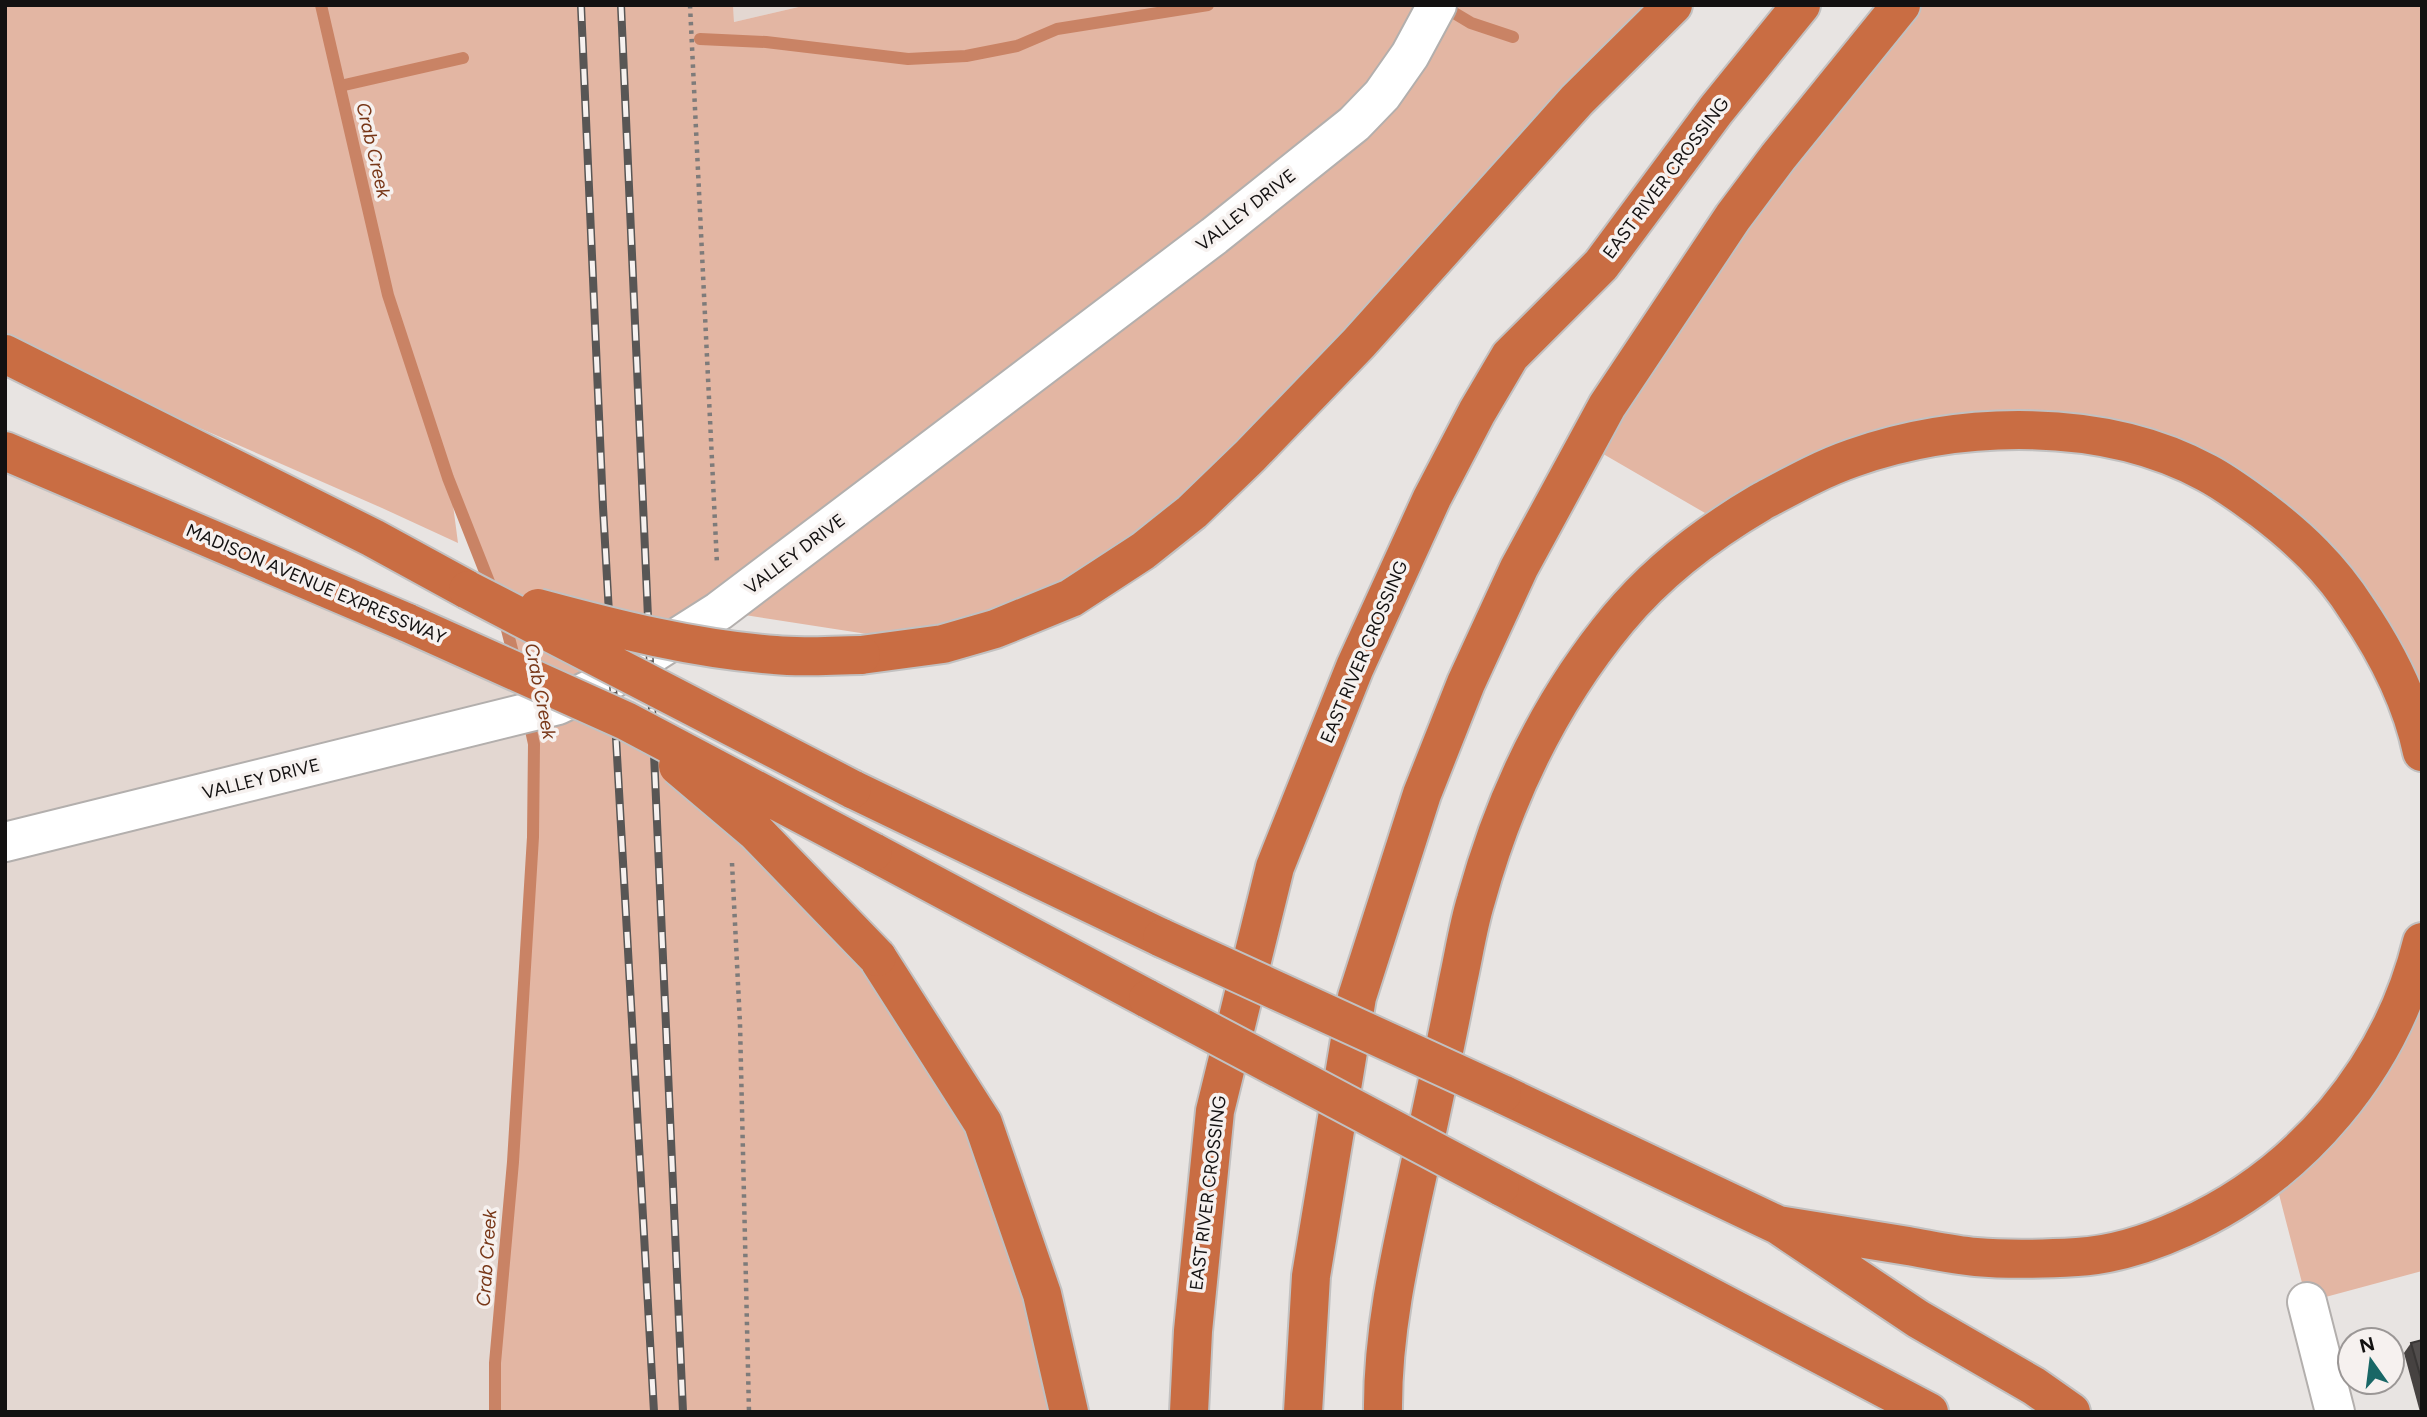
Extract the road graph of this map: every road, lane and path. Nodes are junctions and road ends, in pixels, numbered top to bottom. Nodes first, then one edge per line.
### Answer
1 (1437, 5) edge
2 (1673, 5) edge
3 (1801, 5) edge
4 (1901, 5) edge
5 (5, 354) edge
6 (5, 451) edge
7 (468, 590) junction
8 (626, 721) junction
9 (2422, 752) edge
10 (5, 842) edge
11 (2422, 942) edge
12 (1777, 1224) junction
13 (2306, 1302) dead end
14 (1817, 1352) junction
15 (1069, 1412) edge
16 (1189, 1412) edge
17 (1303, 1412) edge
18 (1383, 1412) edge
19 (1885, 1412) edge
20 (1929, 1412) edge
21 (2071, 1412) edge
22 (2335, 1412) edge

1 - 10 street, VALLEY DRIVE
2 - 7 highway, bridge
3 - 16 highway, EAST RIVER CROSSING
4 - 17 highway
5 - 7 highway
6 - 8 highway, MADISON AVENUE EXPRESSWAY, bridge
7 - 12 highway, bridge
8 - 14 highway, bridge
8 - 15 highway, bridge
9 - 18 highway
11 - 12 highway
12 - 21 highway
13 - 22 street
14 - 19 highway
14 - 20 highway

